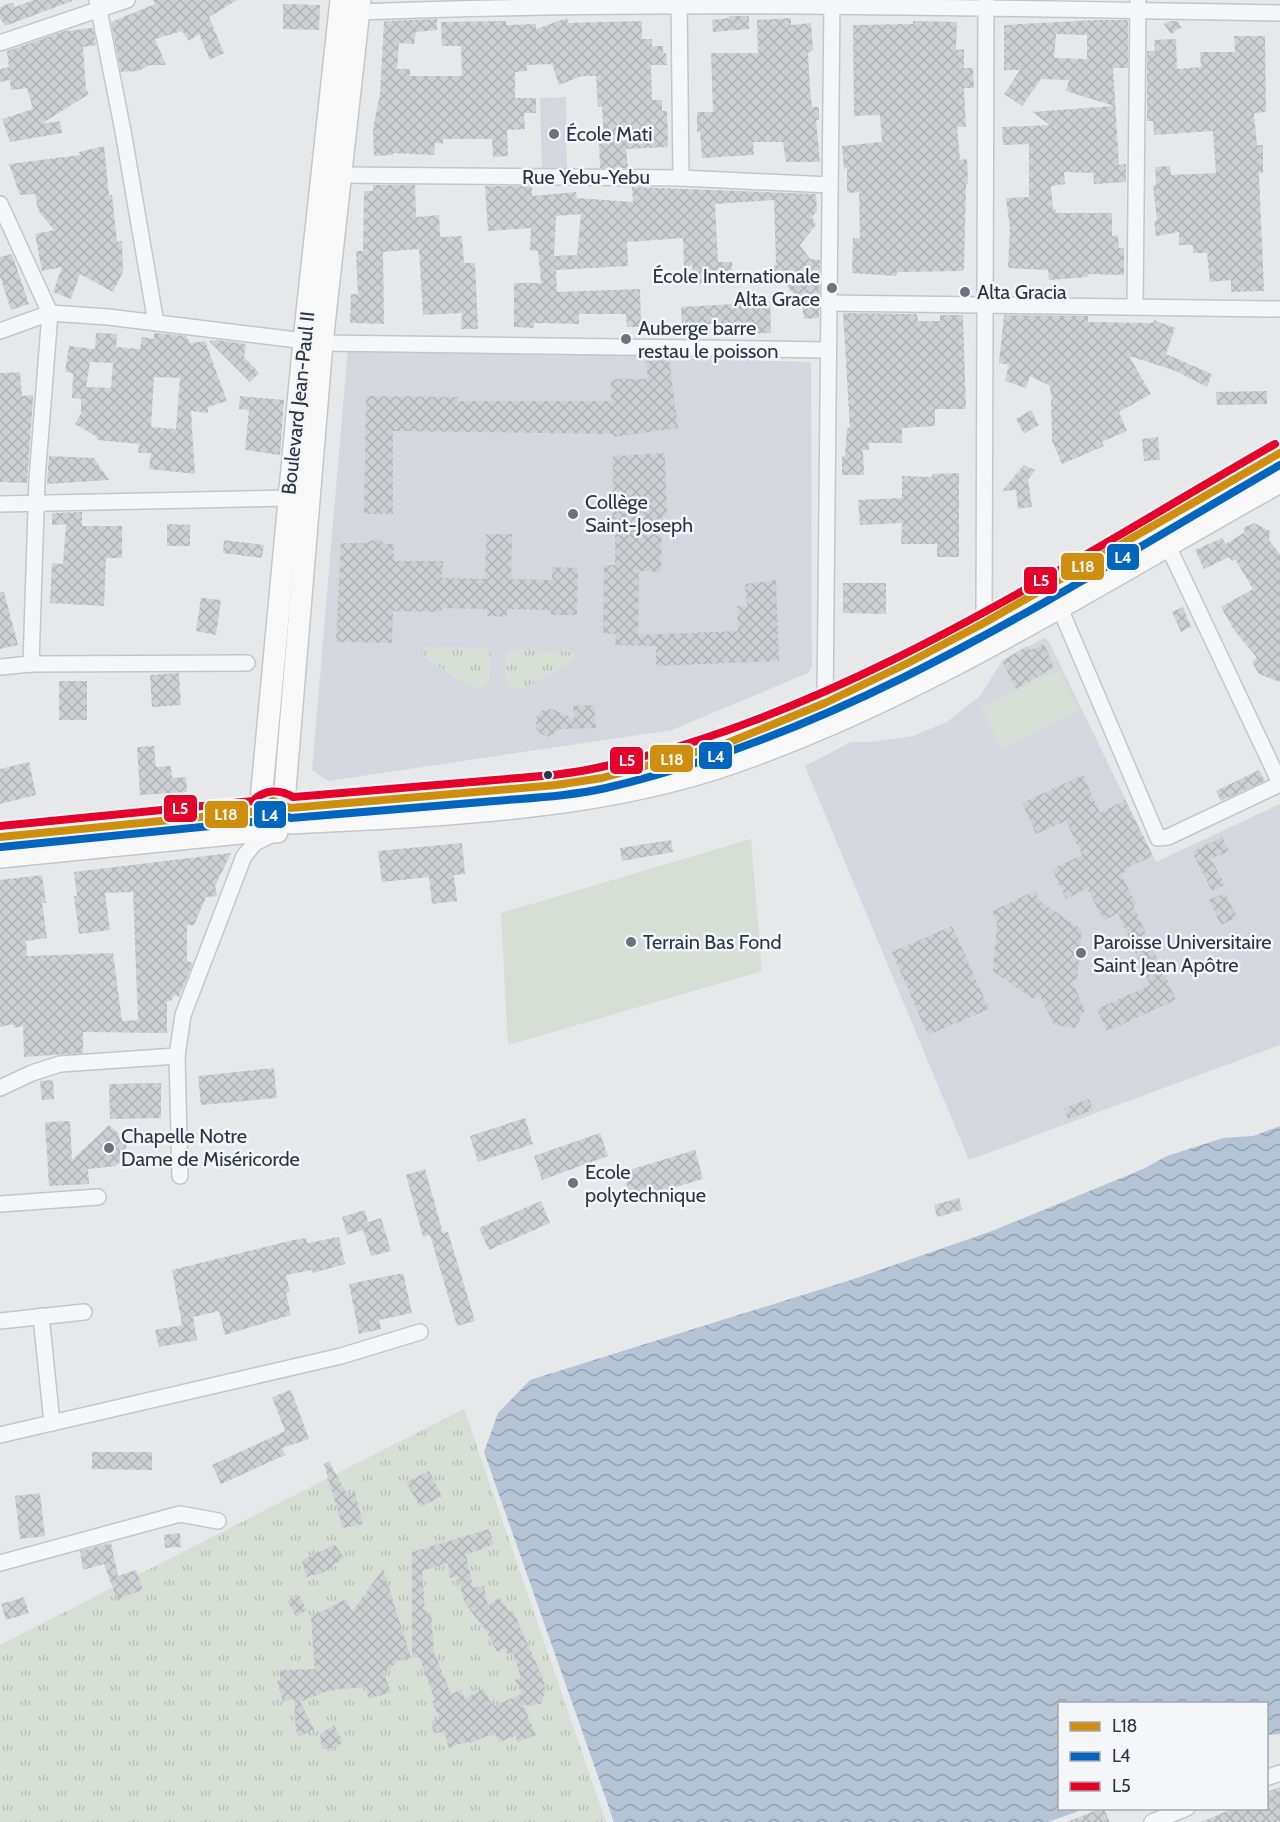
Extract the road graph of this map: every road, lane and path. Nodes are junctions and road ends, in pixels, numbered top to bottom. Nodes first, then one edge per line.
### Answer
1 (126, 0) edge
2 (341, 0) edge
3 (534, 2) edge
4 (679, 2) edge
5 (832, 3) edge
6 (98, 4) edge
7 (986, 4) edge
8 (1138, 5) edge
9 (359, 6) edge
10 (1280, 13) edge
11 (0, 43) edge
12 (342, 176) junction
13 (681, 178) junction
14 (830, 185) junction
15 (0, 204) edge
16 (828, 303) junction
17 (983, 305) junction
18 (1135, 307) junction
19 (1280, 309) edge
20 (50, 313) junction
21 (156, 323) junction
22 (0, 331) edge
23 (313, 341) junction
24 (828, 350) junction
25 (1280, 453) edge
26 (1280, 482) edge
27 (289, 498) junction
28 (38, 502) junction
29 (0, 504) edge
30 (1167, 544) junction
31 (1059, 606) junction
32 (984, 623) junction
33 (994, 642) junction
34 (247, 663) dead end
35 (31, 664) junction
36 (0, 667) edge
37 (825, 703) junction
38 (1280, 783) edge
39 (276, 816) junction
40 (0, 837) edge
41 (0, 857) edge
42 (177, 1056) junction
43 (0, 1088) edge
44 (180, 1176) dead end
45 (98, 1197) dead end
46 (0, 1204) edge
47 (84, 1312) dead end
48 (41, 1316) junction
49 (0, 1321) edge
50 (420, 1332) dead end
51 (52, 1423) junction
52 (0, 1434) edge
53 (218, 1521) dead end
54 (0, 1563) edge
55 (1184, 1810) edge
56 (1152, 1822) edge

1 - 6 street
2 - 23 main road, Boulevard Jean-Paul II
3 - 4 street
3 - 9 street
4 - 5 street
4 - 13 street
5 - 7 street
5 - 14 street
6 - 11 street
6 - 21 street
7 - 8 street
7 - 17 street
8 - 10 street
8 - 18 street
9 - 12 main road, Boulevard Jean-Paul II
12 - 13 street, Rue Yebu-Yebu
12 - 23 main road, Boulevard Jean-Paul II
13 - 14 street, Rue Yebu-Yebu
14 - 16 street
15 - 20 street
16 - 17 street
16 - 24 street
17 - 18 street
17 - 32 street
18 - 19 street
20 - 21 street
20 - 22 street
20 - 28 street
21 - 23 street
23 - 24 street
23 - 27 main road, Boulevard Jean-Paul II
23 - 39 main road, Boulevard Jean-Paul II
24 - 37 street
25 - 32 main road
26 - 30 main road
27 - 28 street
27 - 39 main road, Boulevard Jean-Paul II
28 - 29 street
28 - 35 street
30 - 31 main road
30 - 38 street
31 - 33 main road
31 - 38 street
32 - 33 street
32 - 37 main road
33 - 39 main road
34 - 35 street
35 - 36 street
37 - 39 main road
39 - 40 main road
39 - 41 main road
39 - 42 street
42 - 43 street
42 - 44 street
45 - 46 street
47 - 48 street
48 - 49 street
48 - 51 street
50 - 51 street
51 - 52 street
53 - 54 street
55 - 56 street

